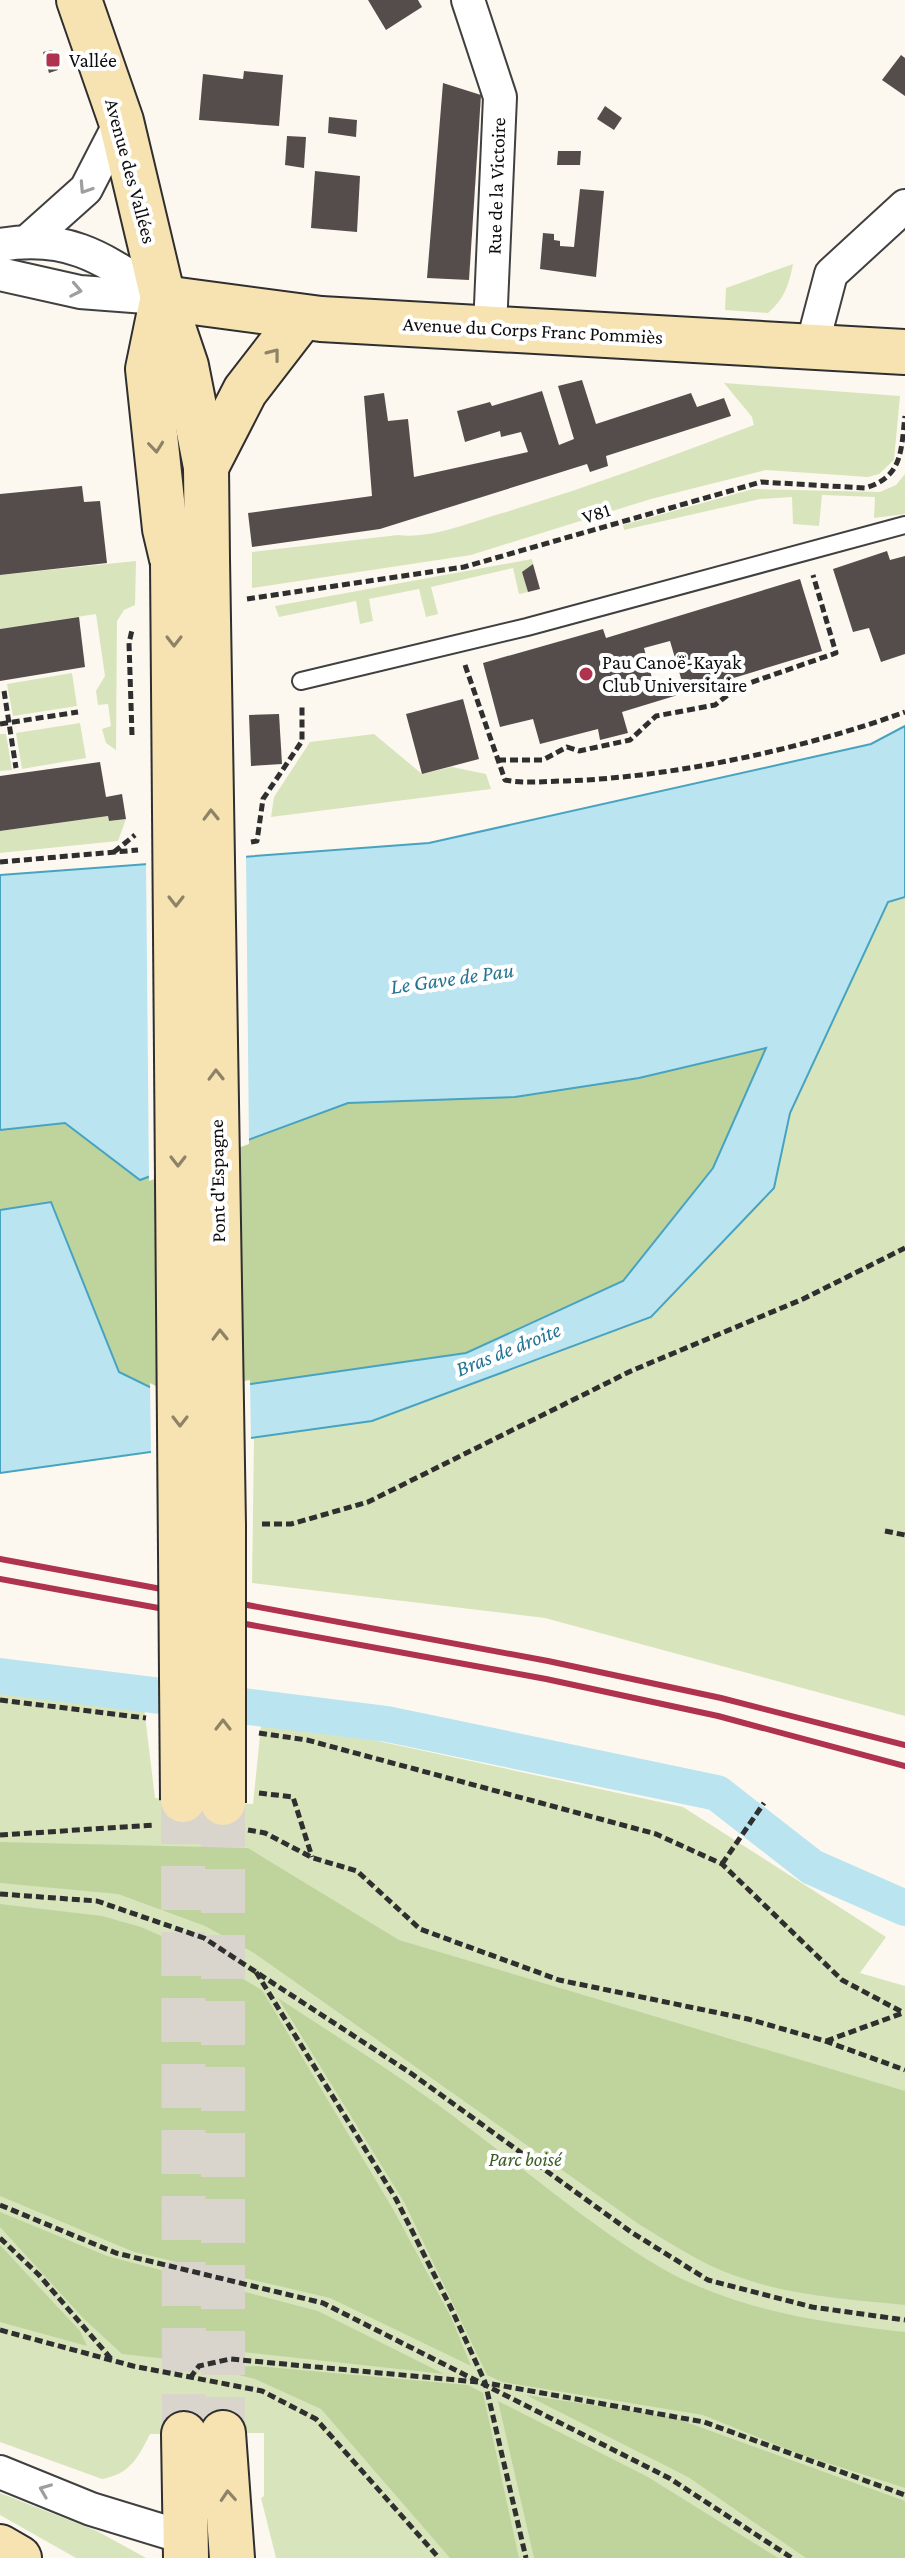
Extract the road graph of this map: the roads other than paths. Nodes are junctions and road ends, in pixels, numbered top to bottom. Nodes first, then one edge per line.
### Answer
1 (79, 0) edge
2 (468, 0) edge
3 (121, 121) junction
4 (905, 206) edge
5 (15, 242) edge
6 (0, 274) edge
7 (163, 298) junction
8 (302, 317) junction
9 (490, 328) junction
10 (812, 346) junction
11 (905, 352) edge
12 (206, 467) junction
13 (905, 525) edge
14 (190, 561) junction
15 (301, 681) dead end
16 (203, 1814) tunnel mouth
17 (198, 2447) junction
18 (0, 2472) edge
19 (122, 2519) junction
20 (0, 2547) edge
21 (186, 2548) edge
22 (19, 2558) edge
23 (232, 2558) edge

1 - 3 main road, Avenue des Vallées
2 - 9 street, Rue de la Victoire
3 -> 5 street
3 - 7 main road, Avenue des Vallées
4 - 10 street
5 - 7 street
6 -> 7 street
7 - 8 main road, Avenue du Corps Franc Pommiès
7 - 12 main road, Avenue des Vallées
7 -> 14 main road, Avenue des Vallées
8 - 9 main road, Avenue du Corps Franc Pommiès
12 -> 8 main road
9 - 10 main road, Avenue du Corps Franc Pommiès
10 - 11 main road, Avenue du Corps Franc Pommiès
12 - 14 main road, Avenue des Vallées
13 - 15 lane
14 - 16 main road, Pont d'Espagne, bridge
17 - 19 street
17 - 21 main road
23 -> 17 main road
19 -> 18 street
19 - 21 street
20 - 22 main road
21 - 23 main road

